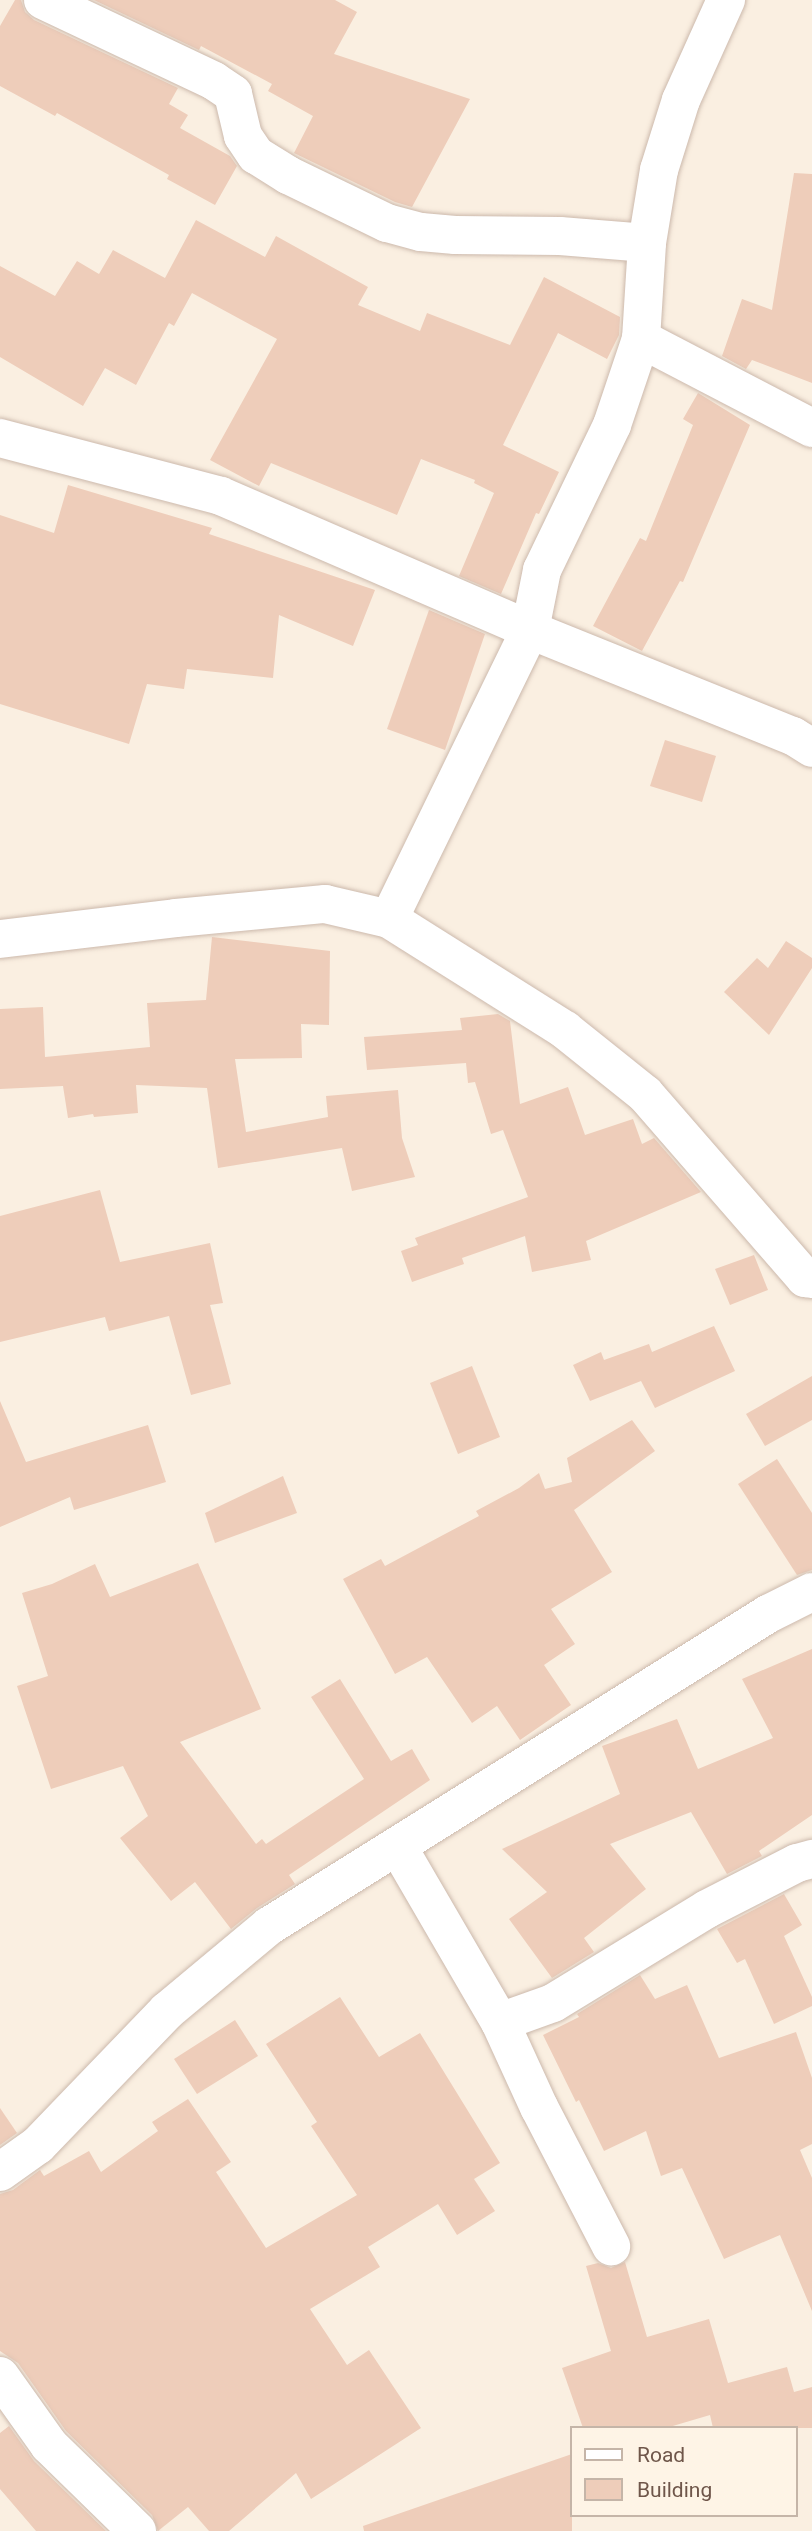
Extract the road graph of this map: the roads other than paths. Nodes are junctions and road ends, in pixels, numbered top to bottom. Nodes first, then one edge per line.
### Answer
1 (43, 0) edge
2 (726, 0) edge
3 (647, 243) junction
4 (641, 340) junction
5 (812, 428) edge
6 (0, 438) edge
7 (530, 630) junction
8 (812, 748) edge
9 (388, 919) junction
10 (0, 939) edge
11 (812, 1279) edge
12 (812, 1591) edge
13 (398, 1847) junction
14 (812, 1859) edge
15 (500, 2022) junction
16 (0, 2172) edge
17 (611, 2246) dead end
18 (0, 2376) edge
19 (137, 2531) edge

1 - 3 street
2 - 3 street
3 - 4 street
4 - 5 street
4 - 7 street
6 - 7 street
7 - 8 street
7 - 9 street
9 - 10 street
9 - 11 street
12 - 13 street
13 - 15 street
13 - 16 street
14 - 15 street
15 - 17 street
18 - 19 street

